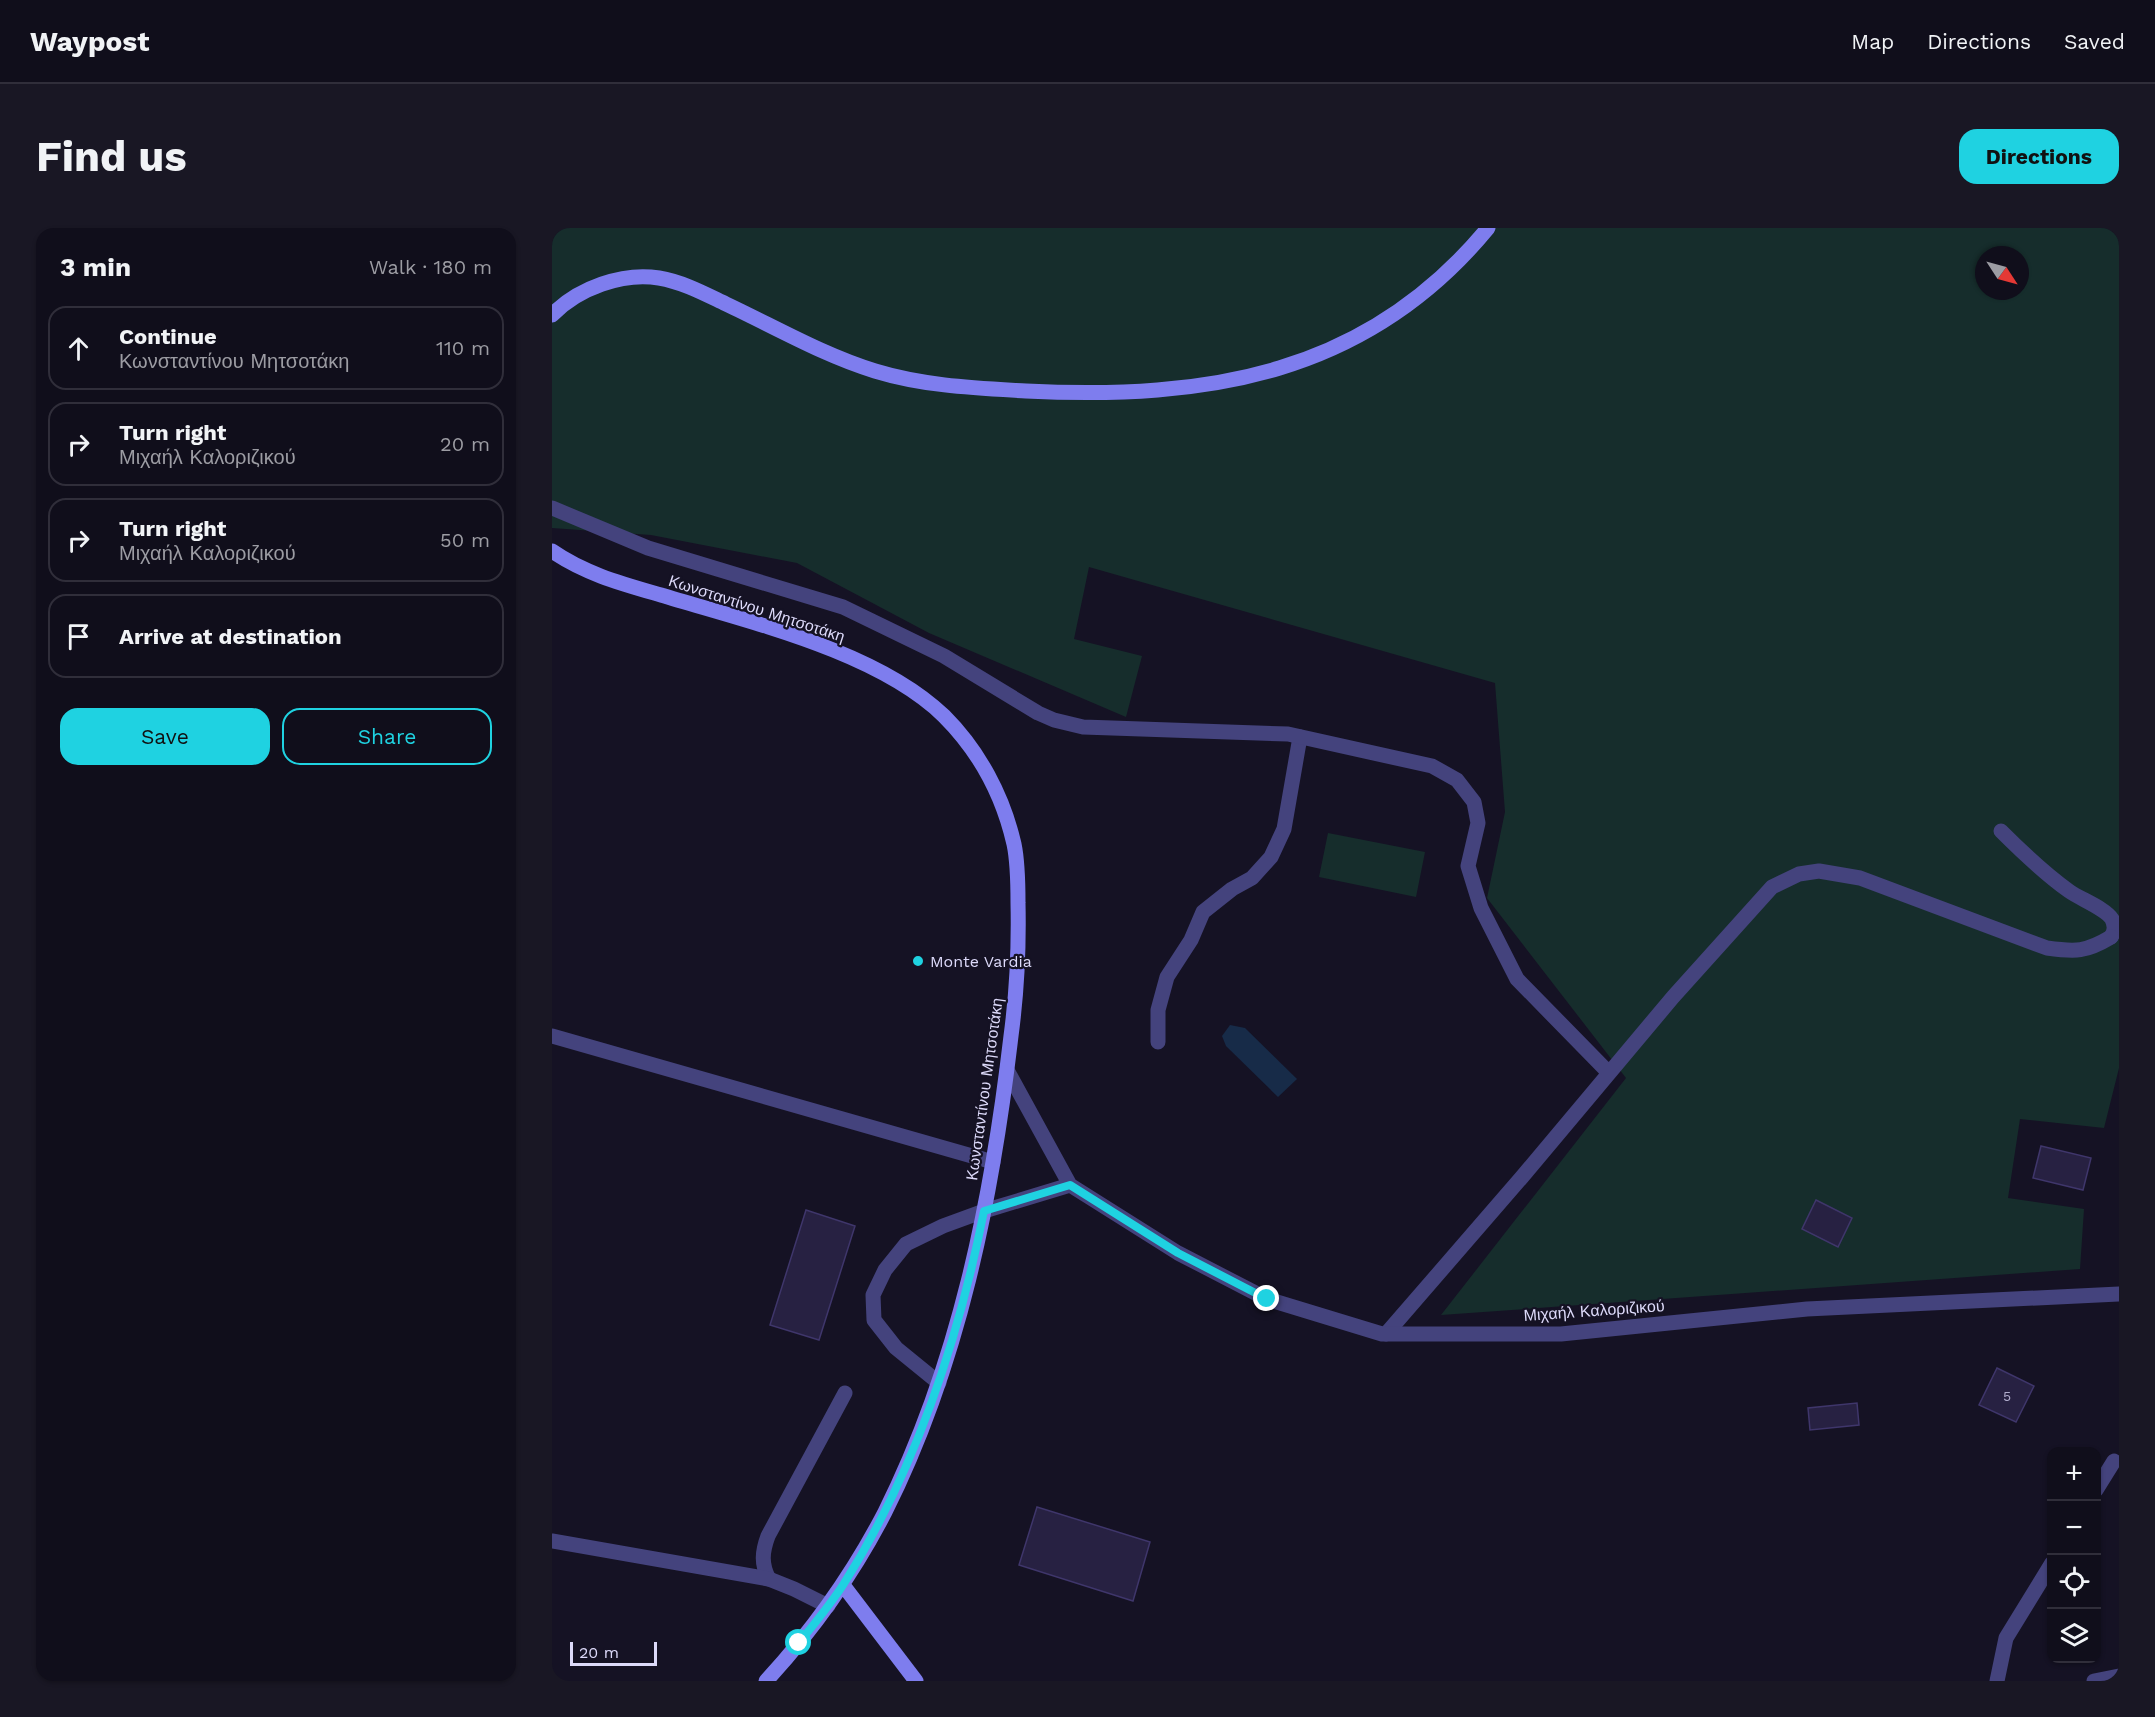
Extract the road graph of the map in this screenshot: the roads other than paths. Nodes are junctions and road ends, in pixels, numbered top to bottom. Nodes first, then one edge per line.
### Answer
1 (1488, 228) edge
2 (552, 315) edge
3 (552, 508) edge
4 (552, 551) edge
5 (1300, 737) junction
6 (2001, 831) dead end
7 (552, 1036) edge
8 (1158, 1042) dead end
9 (1007, 1070) junction
10 (1609, 1073) junction
11 (993, 1162) junction
12 (1070, 1185) junction
13 (984, 1211) junction
14 (2119, 1294) edge
15 (1386, 1334) junction
16 (939, 1383) junction
17 (845, 1393) dead end
18 (2115, 1461) dead end
19 (2101, 1484) edge
20 (552, 1540) edge
21 (2047, 1571) edge
22 (769, 1579) junction
23 (843, 1585) junction
24 (828, 1606) junction
25 (2119, 1676) edge
26 (766, 1681) edge
27 (916, 1681) edge
28 (1997, 1681) edge
29 (2094, 1681) edge

1 - 2 main road
3 - 5 street
4 - 9 main road, Κωνσταντίνου Μητσοτάκη
5 - 8 street
5 - 10 street
6 - 10 street
7 - 11 street
9 - 11 main road, Κωνσταντίνου Μητσοτάκη
9 - 12 street, Μιχαήλ Καλοριζικού
10 - 15 street
11 - 13 main road, Κωνσταντίνου Μητσοτάκη
12 - 13 street
12 - 15 street, Μιχαήλ Καλοριζικού
13 - 16 main road, Κωνσταντίνου Μητσοτάκη
13 - 16 street
14 - 15 street, Μιχαήλ Καλοριζικού
16 - 23 main road, Κωνσταντίνου Μητσοτάκη
17 - 22 street
18 - 19 street
20 - 22 street
21 - 28 street
22 - 24 street
23 - 24 main road, Κωνσταντίνου Μητσοτάκη
23 - 27 main road
24 - 26 main road, Κωνσταντίνου Μητσοτάκη
25 - 29 street

